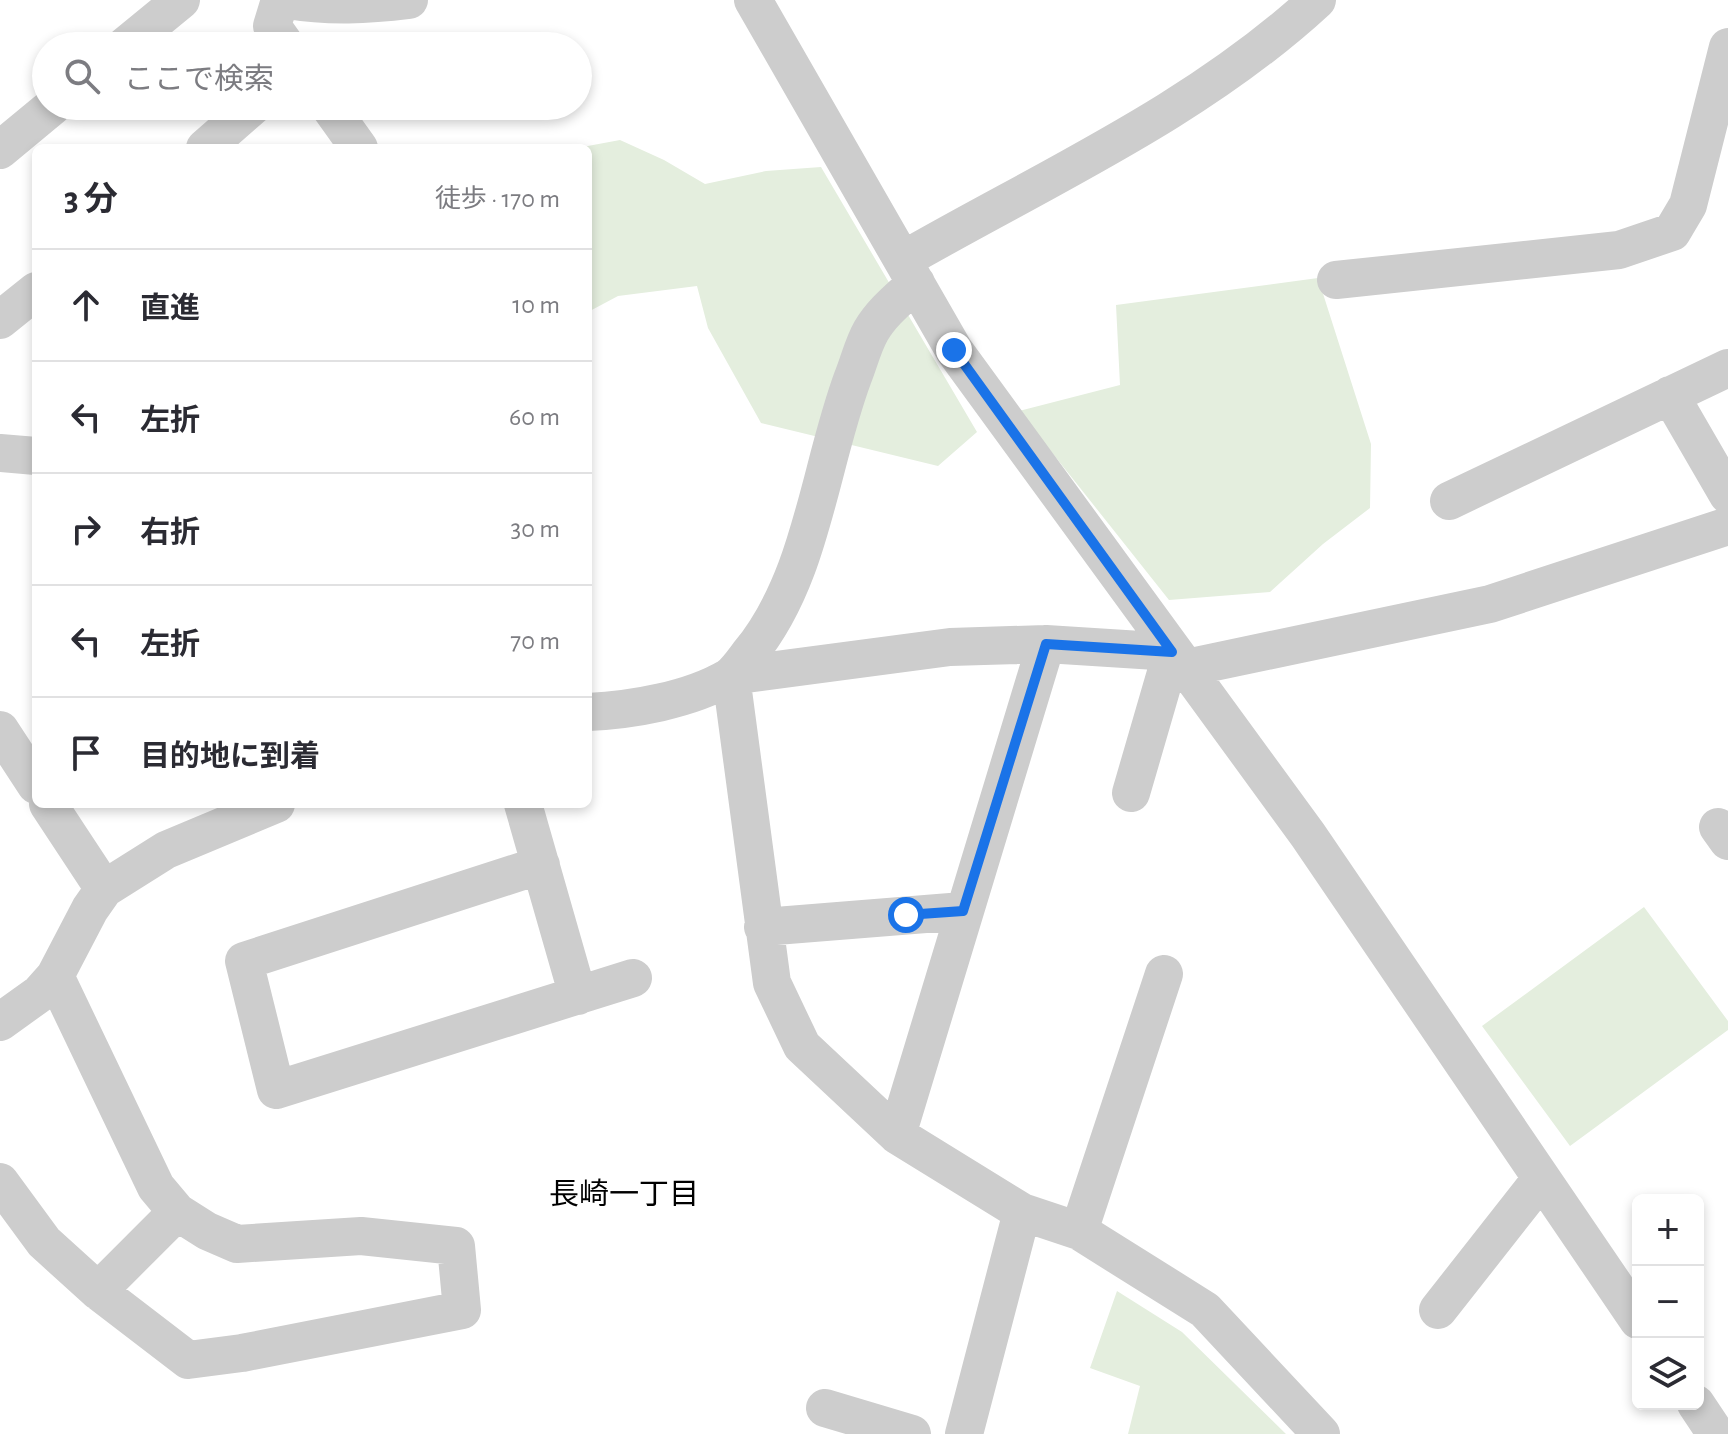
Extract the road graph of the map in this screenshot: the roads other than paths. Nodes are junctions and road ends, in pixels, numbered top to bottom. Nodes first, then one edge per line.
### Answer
1 (181, 0) edge
2 (280, 0) edge
3 (288, 0) edge
4 (409, 0) edge
5 (753, 0) edge
6 (1317, 0) edge
7 (142, 32) edge
8 (276, 32) edge
9 (1728, 47) edge
10 (36, 120) edge
11 (237, 120) edge
12 (339, 120) edge
13 (210, 144) edge
14 (356, 144) edge
15 (0, 150) edge
16 (910, 271) junction
17 (1336, 280) dead end
18 (32, 294) edge
19 (0, 320) edge
20 (1728, 368) edge
21 (1670, 395) junction
22 (0, 453) edge
23 (32, 456) edge
24 (1728, 495) edge
25 (1449, 501) dead end
26 (1728, 526) edge
27 (1046, 644) junction
28 (1179, 660) junction
29 (731, 676) junction
30 (592, 712) edge
31 (0, 730) edge
32 (32, 779) edge
33 (1131, 793) dead end
34 (51, 808) edge
35 (266, 808) edge
36 (524, 808) edge
37 (541, 865) junction
38 (104, 889) junction
39 (963, 911) junction
40 (763, 927) junction
41 (1164, 974) dead end
42 (55, 976) junction
43 (633, 978) dead end
44 (578, 996) junction
45 (0, 1022) edge
46 (897, 1135) junction
47 (1541, 1179) junction
48 (0, 1182) edge
49 (177, 1212) junction
50 (1022, 1212) junction
51 (1079, 1231) junction
52 (98, 1291) junction
53 (1438, 1310) dead end
54 (1632, 1311) edge
55 (825, 1408) dead end
56 (1700, 1410) edge
57 (912, 1434) edge
58 (964, 1434) edge
59 (1321, 1434) edge
60 (1716, 1434) edge

1 - 7 street
2 - 8 street
3 - 4 street
5 - 16 street
6 - 16 street
9 - 17 street
10 - 15 street
11 - 13 street
12 - 14 street
16 - 28 street
16 - 29 street
18 - 19 street
20 - 21 street
21 - 24 street
21 - 25 street
22 - 23 street
26 - 28 street
27 - 28 street
27 - 29 street
27 - 39 street
28 - 33 street
28 - 47 street
29 - 30 street
29 - 40 street
31 - 32 street
34 - 38 street
35 - 38 street
36 - 37 street
37 - 44 street
37 - 44 street
38 - 42 street
39 - 40 street
39 - 46 street
40 - 46 street
41 - 51 street
42 - 45 street
42 - 49 street
43 - 44 street
46 - 50 street
47 - 53 street
47 - 54 street
48 - 52 street
49 - 52 street
49 - 52 street
50 - 51 street
50 - 58 street
51 - 59 street
55 - 57 street
56 - 60 street

